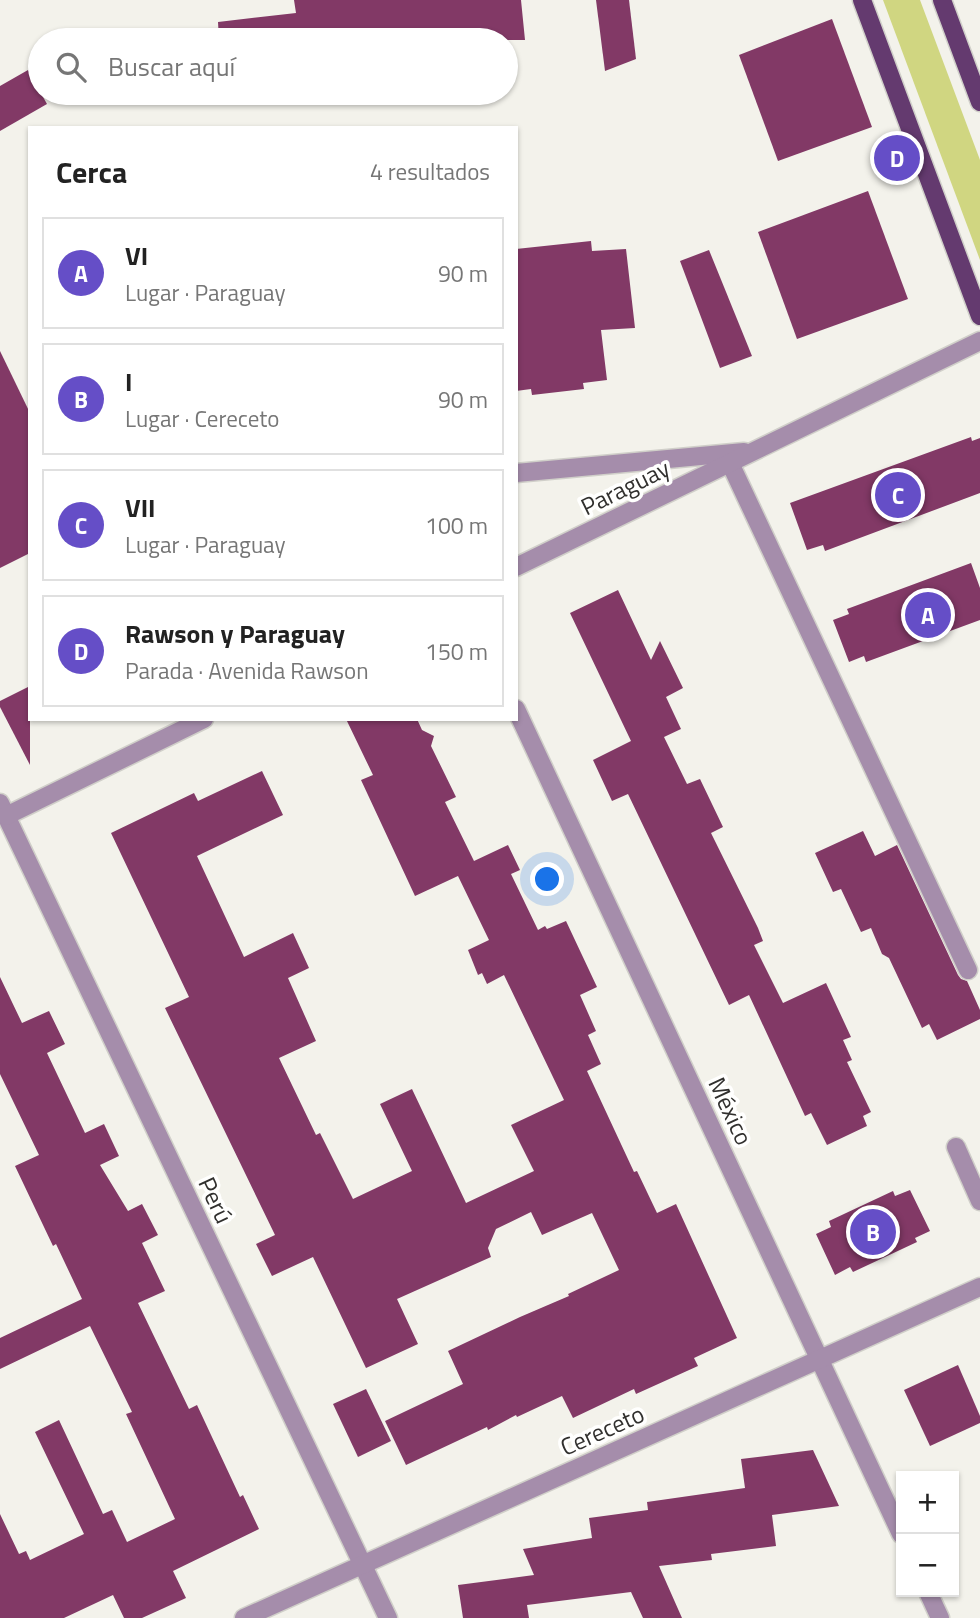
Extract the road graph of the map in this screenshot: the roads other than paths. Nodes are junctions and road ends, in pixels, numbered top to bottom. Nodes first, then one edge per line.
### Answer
1 (862, 0) edge
2 (942, 0) edge
3 (980, 102) edge
4 (980, 316) edge
5 (980, 341) edge
6 (754, 451) junction
7 (730, 463) junction
8 (518, 473) edge
9 (518, 566) edge
10 (518, 713) edge
11 (200, 721) edge
12 (3, 809) edge
13 (968, 970) dead end
14 (956, 1147) dead end
15 (980, 1201) edge
16 (980, 1287) edge
17 (819, 1359) junction
18 (896, 1523) edge
19 (363, 1565) junction
20 (930, 1597) edge
21 (244, 1618) edge
22 (388, 1618) edge
23 (940, 1618) edge

1 - 4 main road
2 - 3 main road
5 - 6 street, Paraguay
6 - 7 street, Paraguay
6 - 8 street, Paraguay
7 - 9 street, Paraguay
7 - 13 street
10 - 17 street, México
11 - 12 street
12 - 19 street, Perú
14 - 15 street
16 - 17 street, Cereceto
17 - 18 street, México
17 - 19 street, Cereceto
19 - 21 street, Cereceto
19 - 22 street, Perú
20 - 23 street

